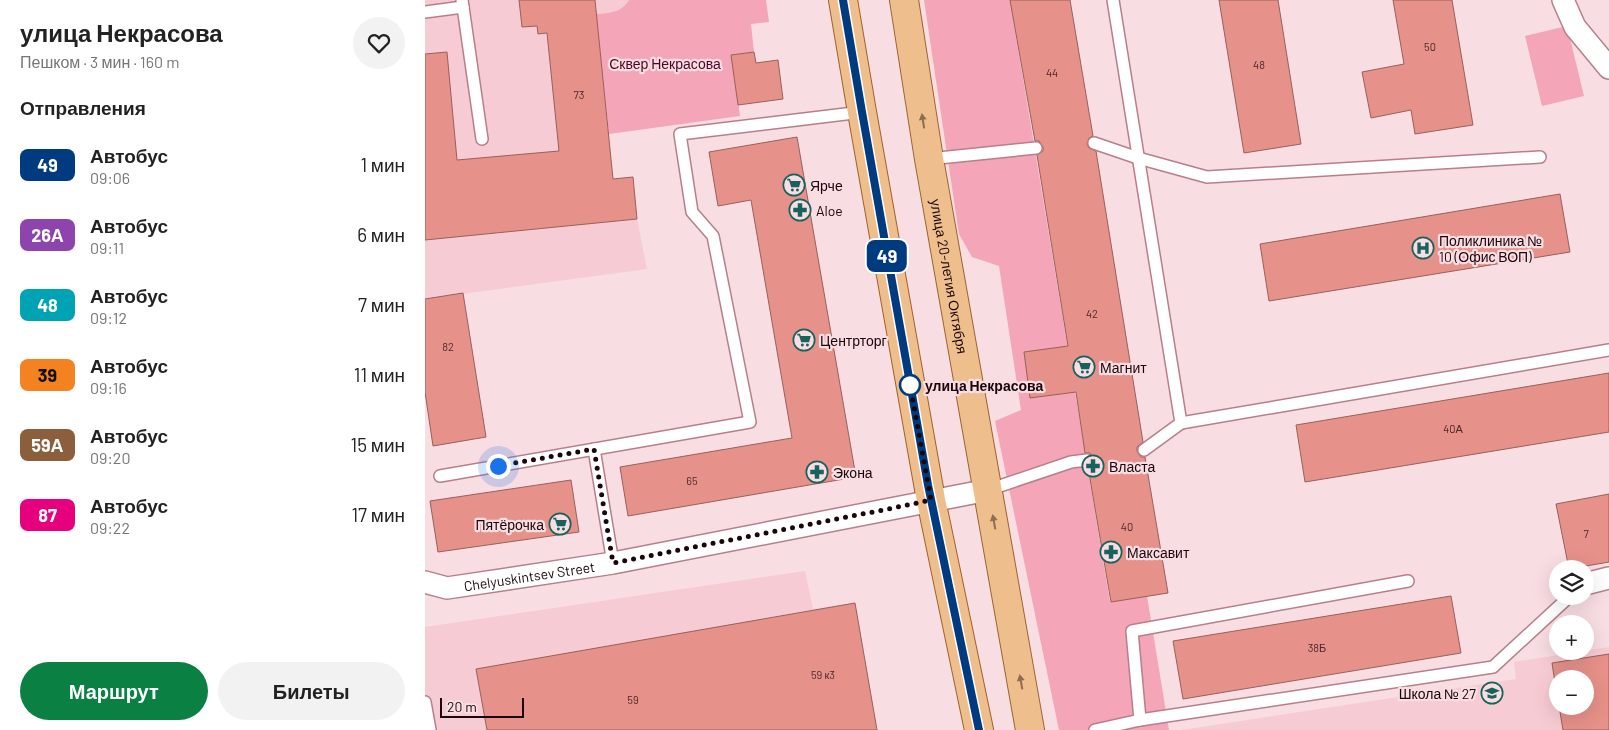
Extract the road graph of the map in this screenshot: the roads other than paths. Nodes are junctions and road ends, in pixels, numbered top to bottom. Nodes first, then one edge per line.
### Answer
1 (843, 0) edge
2 (904, 0) edge
3 (1113, 0) edge
4 (1563, 0) edge
5 (462, 4) edge
6 (425, 12) edge
7 (1609, 68) edge
8 (862, 112) junction
9 (483, 139) dead end
10 (1094, 143) dead end
11 (1036, 148) dead end
12 (1540, 157) dead end
13 (1138, 158) junction
14 (929, 159) junction
15 (1609, 350) edge
16 (1181, 423) junction
17 (594, 449) junction
18 (1144, 450) dead end
19 (1087, 460) dead end
20 (440, 476) dead end
21 (988, 490) junction
22 (931, 500) junction
23 (613, 563) junction
24 (1609, 578) edge
25 (1408, 581) dead end
26 (425, 582) edge
27 (1594, 582) edge
28 (1560, 605) edge
29 (425, 702) edge
30 (1140, 720) junction
31 (430, 730) edge
32 (979, 730) edge
33 (1030, 730) edge
34 (1095, 730) edge

1 - 8 main road
14 -> 2 main road, улица 20-летия Октября
3 - 13 lane
4 - 7 street
5 - 6 lane
5 - 9 lane
8 - 17 lane
8 - 22 main road
10 - 13 lane
11 - 14 lane
12 - 13 lane
13 - 16 lane
14 - 21 main road, улица 20-летия Октября
15 - 16 lane
16 - 18 lane
17 - 20 lane
17 - 23 lane
19 - 21 lane
21 - 22 street, Chelyuskintsev Street
33 -> 21 main road, улица 20-летия Октября
22 - 23 street, Chelyuskintsev Street
22 - 32 main road
23 - 26 street, Chelyuskintsev Street
24 - 27 street
25 - 30 lane
28 - 30 lane
29 - 31 lane
30 - 34 lane

